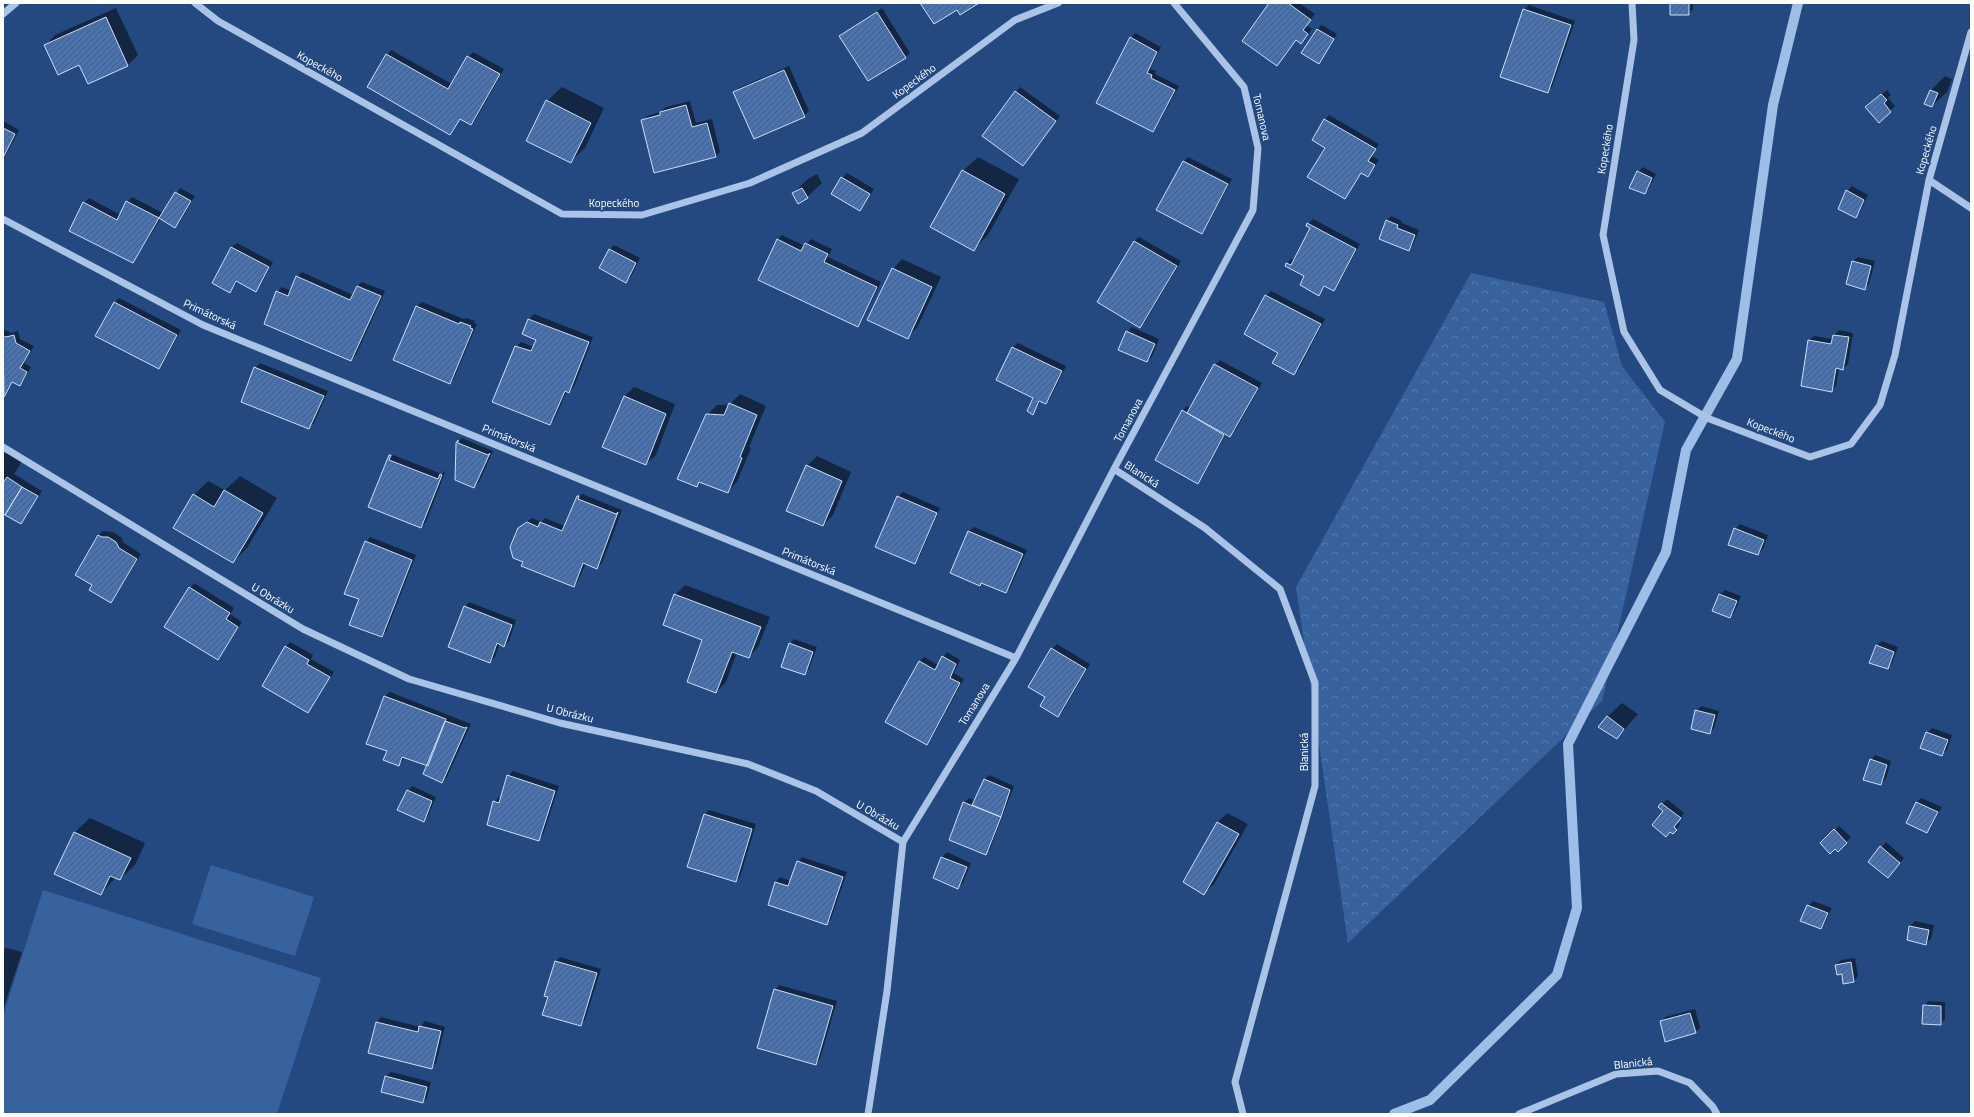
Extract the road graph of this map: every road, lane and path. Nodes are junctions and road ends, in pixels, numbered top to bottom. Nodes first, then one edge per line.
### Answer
1 (16, 3) edge
2 (195, 3) edge
3 (1058, 3) edge
4 (1174, 3) edge
5 (1632, 3) edge
6 (3, 14) edge
7 (1971, 32) edge
8 (1929, 180) junction
9 (1971, 208) edge
10 (3, 219) edge
11 (3, 447) edge
12 (1114, 469) junction
13 (1016, 658) junction
14 (903, 842) junction
15 (868, 1114) edge
16 (1243, 1114) edge
17 (1519, 1114) edge
18 (1717, 1114) edge

1 - 6 street
2 - 3 street, Kopeckého
4 - 12 street, Tomanova
5 - 8 street, Kopeckého
7 - 8 street, Kopeckého
8 - 9 street
10 - 13 street, Primátorská
11 - 14 street, U Obrázku
12 - 13 street, Tomanova
12 - 16 street, Blanická
13 - 14 street, Tomanova
14 - 15 street, U Obrázku
17 - 18 street, Blanická

